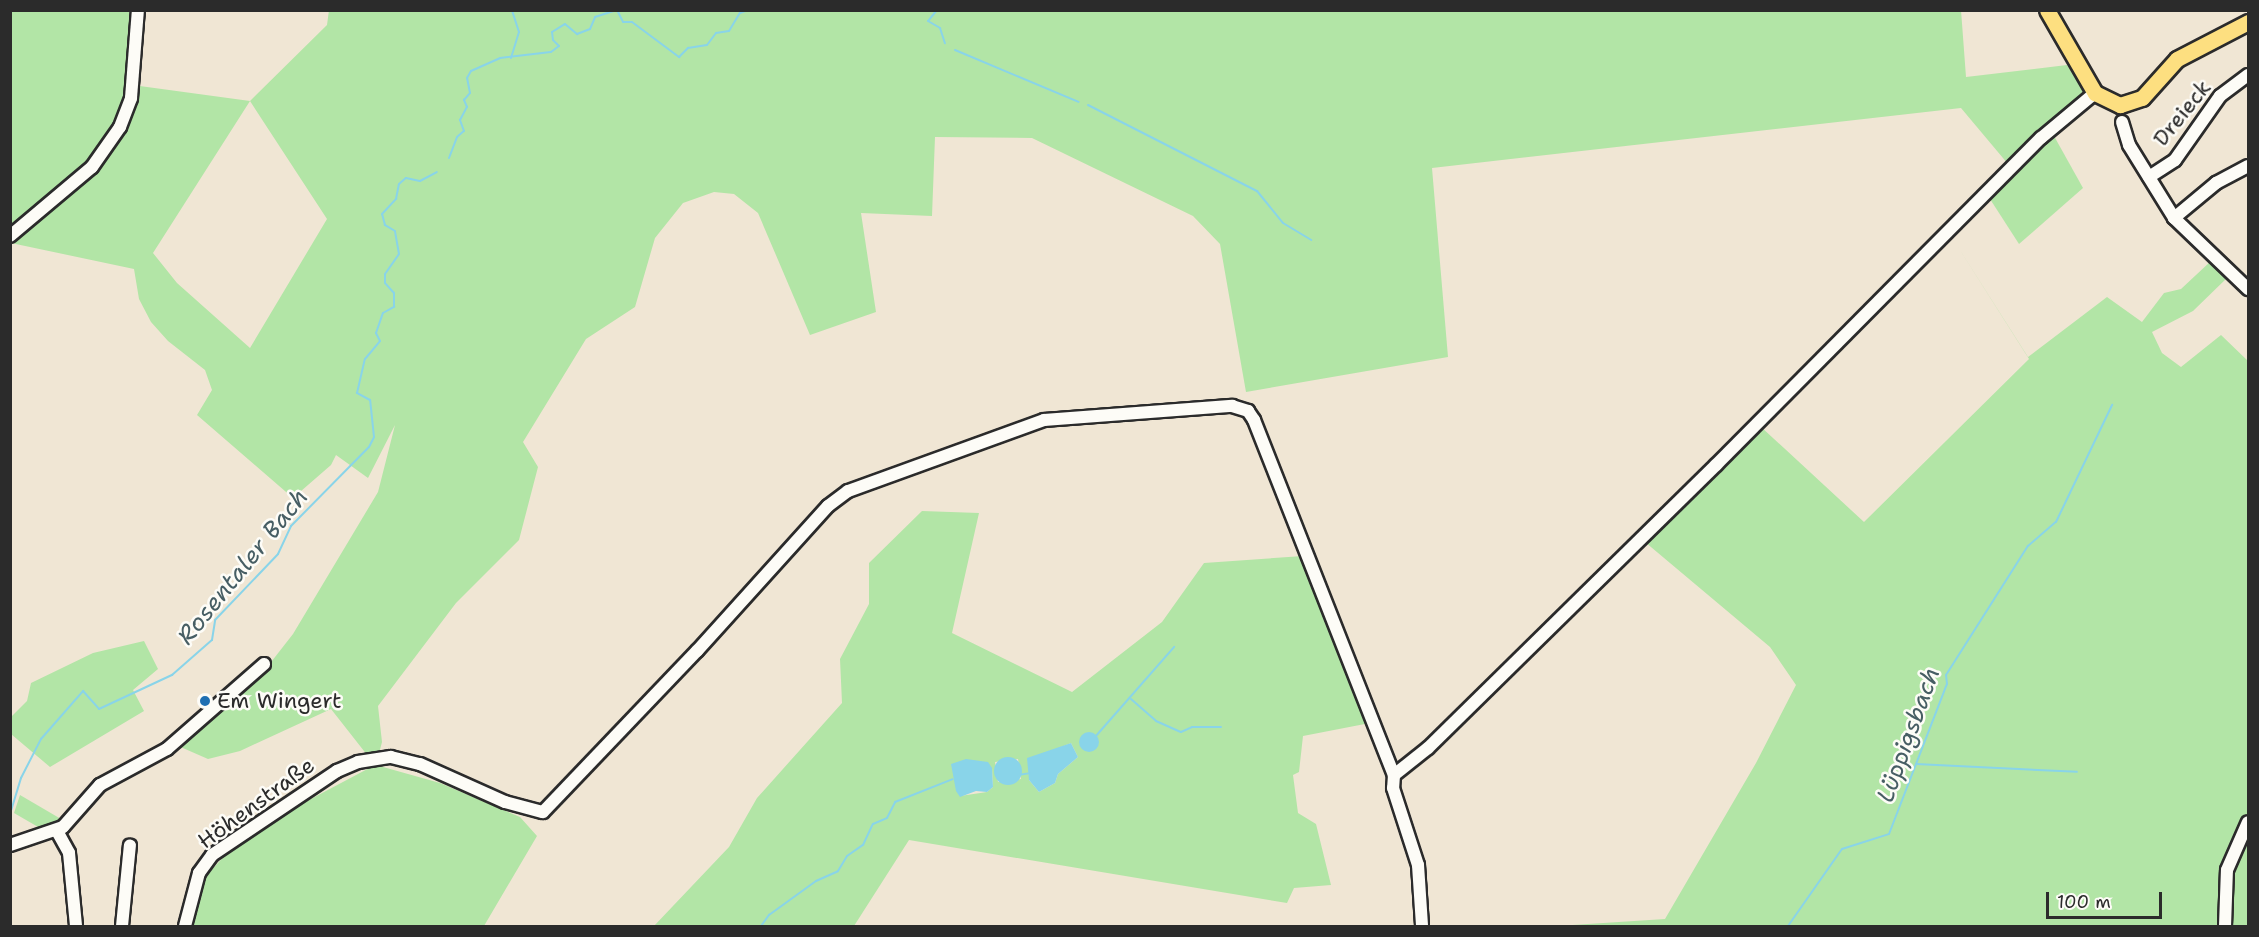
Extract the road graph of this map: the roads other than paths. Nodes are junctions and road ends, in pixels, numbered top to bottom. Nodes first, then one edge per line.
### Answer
1 (138, 10) edge
2 (2047, 10) edge
3 (2248, 22) edge
4 (2248, 75) edge
5 (2095, 93) junction
6 (2122, 122) dead end
7 (2248, 166) edge
8 (2149, 177) junction
9 (2174, 218) junction
10 (10, 236) edge
11 (2248, 289) edge
12 (264, 664) dead end
13 (1394, 775) junction
14 (2248, 822) edge
15 (57, 831) junction
16 (10, 845) edge
17 (129, 845) dead end
18 (76, 927) edge
19 (122, 927) edge
20 (185, 927) edge
21 (1422, 927) edge
22 (2225, 927) edge

1 - 10 street
2 - 5 main road
3 - 5 main road
4 - 8 street, Dreieck
5 - 13 street
6 - 8 street
7 - 9 street
8 - 9 street
9 - 11 street
12 - 15 street
13 - 20 street, Höhenstraße
13 - 21 street
14 - 22 street
15 - 16 street
15 - 18 street
17 - 19 street

